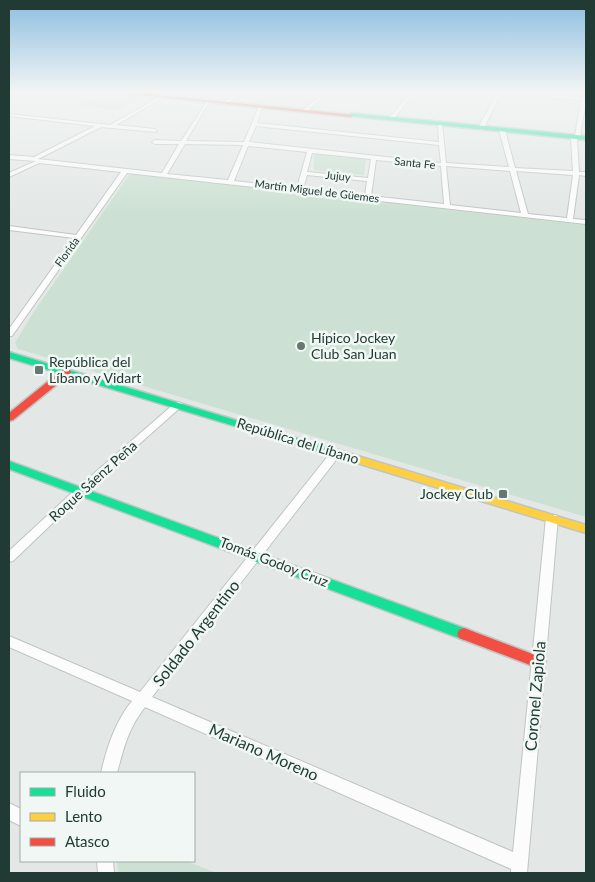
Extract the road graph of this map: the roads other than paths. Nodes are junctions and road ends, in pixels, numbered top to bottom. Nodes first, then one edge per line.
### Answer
1 (87, 132) edge
2 (189, 132) edge
3 (251, 132) edge
4 (331, 132) edge
5 (441, 132) edge
6 (503, 132) edge
7 (527, 132) edge
8 (582, 137) edge
9 (155, 142) dead end
10 (182, 143) junction
11 (246, 144) junction
12 (442, 144) junction
13 (310, 151) junction
14 (9, 157) edge
15 (374, 158) junction
16 (36, 160) junction
17 (444, 166) junction
18 (513, 168) junction
19 (125, 171) junction
20 (304, 172) junction
21 (576, 173) junction
22 (164, 174) junction
23 (586, 174) edge
24 (9, 176) edge
25 (371, 180) junction
26 (231, 181) junction
27 (300, 189) junction
28 (368, 197) junction
29 (447, 206) junction
30 (524, 215) junction
31 (570, 220) junction
32 (586, 222) edge
33 (9, 228) edge
34 (78, 237) junction
35 (9, 334) edge
36 (9, 355) edge
37 (66, 372) junction
38 (178, 405) junction
39 (9, 418) edge
40 (336, 453) junction
41 (9, 465) edge
42 (80, 491) junction
43 (552, 518) junction
44 (586, 529) edge
45 (257, 556) junction
46 (9, 558) edge
47 (9, 641) edge
48 (538, 662) junction
49 (143, 700) junction
50 (109, 772) edge
51 (9, 811) edge
52 (20, 817) edge
53 (519, 868) edge

1 - 16 street
2 - 10 street
3 - 11 street
4 - 12 street
5 - 12 street
6 - 18 street
7 - 8 main road
8 - 21 street
9 - 10 street, Santa Fe
10 - 11 street, Santa Fe
10 - 22 street
11 - 13 street, Santa Fe
11 - 26 street
12 - 17 street
13 - 15 street, Santa Fe
13 - 20 street
14 - 16 street, Martín Miguel de Güemes
15 - 17 street, Santa Fe
15 - 25 street
16 - 19 street, Martín Miguel de Güemes
16 - 24 street
17 - 18 street, Santa Fe
17 - 29 street
18 - 21 street, Santa Fe
18 - 30 street
19 - 22 street, Martín Miguel de Güemes
19 - 34 street, Florida
20 - 25 street, Jujuy
20 - 27 street
21 - 23 street, Santa Fe
21 - 31 street
22 - 26 street, Martín Miguel de Güemes
25 - 28 street
26 - 27 street, Martín Miguel de Güemes
27 - 28 street, Martín Miguel de Güemes
28 - 29 street, Martín Miguel de Güemes
29 - 30 street, Martín Miguel de Güemes
30 - 31 street, Martín Miguel de Güemes
31 - 32 street, Martín Miguel de Güemes
33 - 34 street
34 - 35 street, Florida
36 - 37 main road, República del Líbano
37 - 38 main road, República del Líbano
37 - 39 main road
38 - 40 main road, República del Líbano
38 - 42 street, Roque Sáenz Peña
40 - 43 main road, República del Líbano
40 - 45 street, Soldado Argentino
41 - 42 main road, Tomás Godoy Cruz
42 - 45 main road, Tomás Godoy Cruz
42 - 46 street, Roque Sáenz Peña
43 - 44 main road, República del Líbano
43 - 48 street, Coronel Zapiola
45 - 48 main road, Tomás Godoy Cruz
45 - 49 street, Soldado Argentino
47 - 49 street, Mariano Moreno
48 - 53 street, Coronel Zapiola
49 - 50 street, Soldado Argentino
49 - 53 street, Mariano Moreno
51 - 52 street

